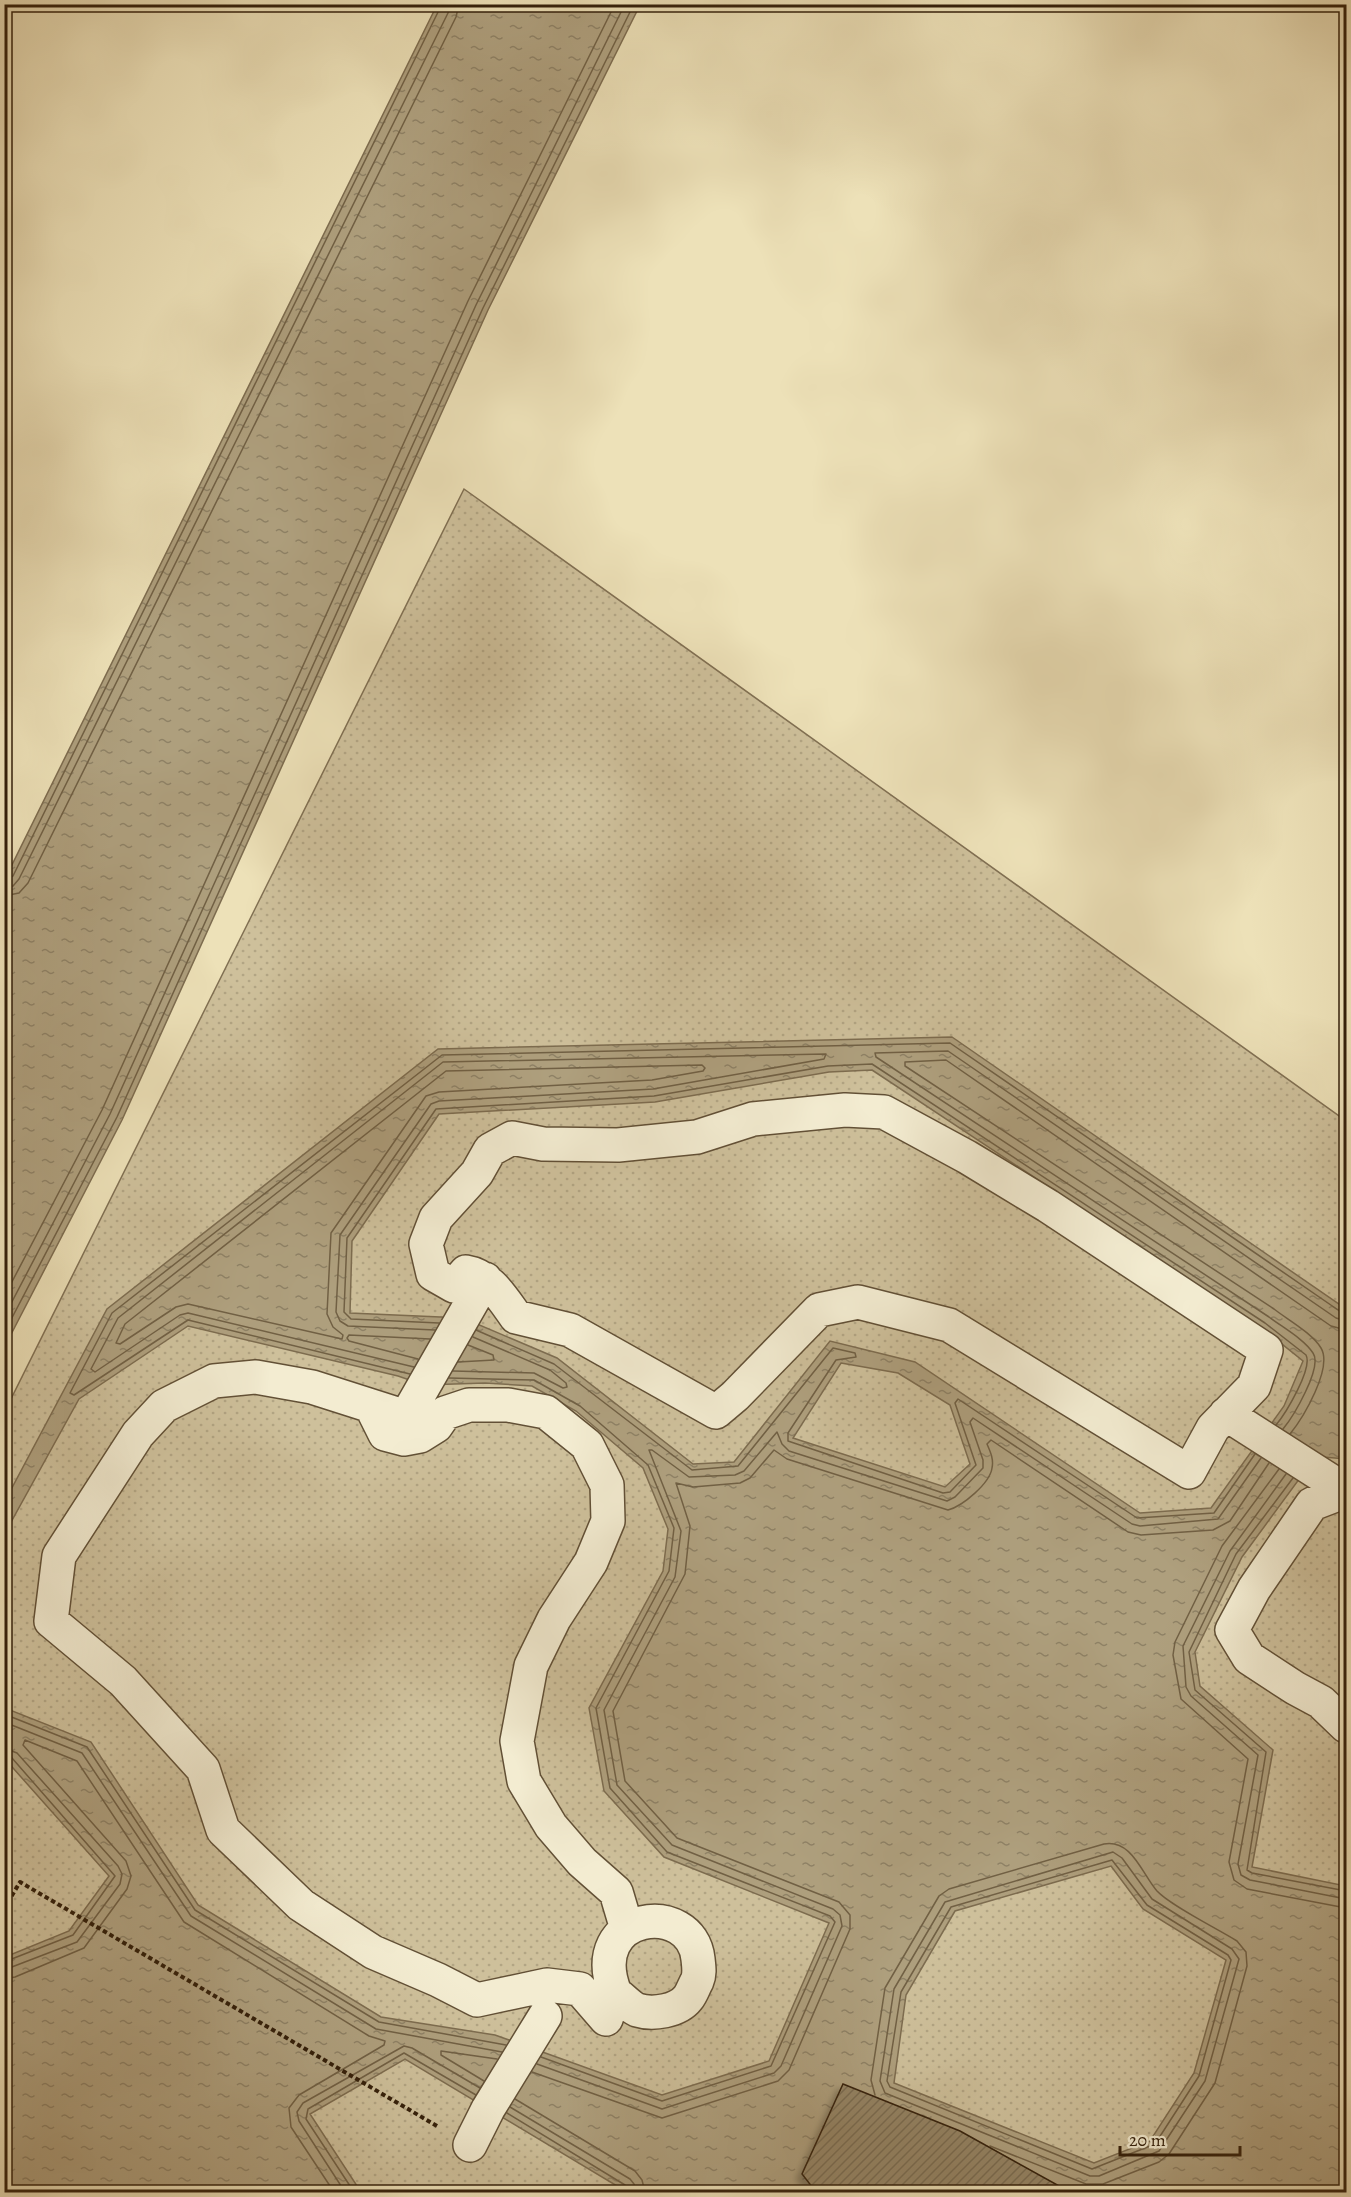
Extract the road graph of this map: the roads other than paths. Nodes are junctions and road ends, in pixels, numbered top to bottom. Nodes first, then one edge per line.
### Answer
1 (480, 1288) junction
2 (371, 1406) junction
3 (1226, 1414) junction
4 (1346, 1490) edge
5 (1347, 1726) edge
6 (627, 1929) junction
7 (615, 1993) junction
8 (477, 2000) junction
9 (470, 2145) dead end

1 - 2 lane
1 - 3 lane
1 - 3 lane
2 - 6 lane
2 - 8 lane
3 - 4 lane
4 - 5 lane
6 - 7 lane
6 - 7 lane
7 - 8 lane
8 - 9 lane

